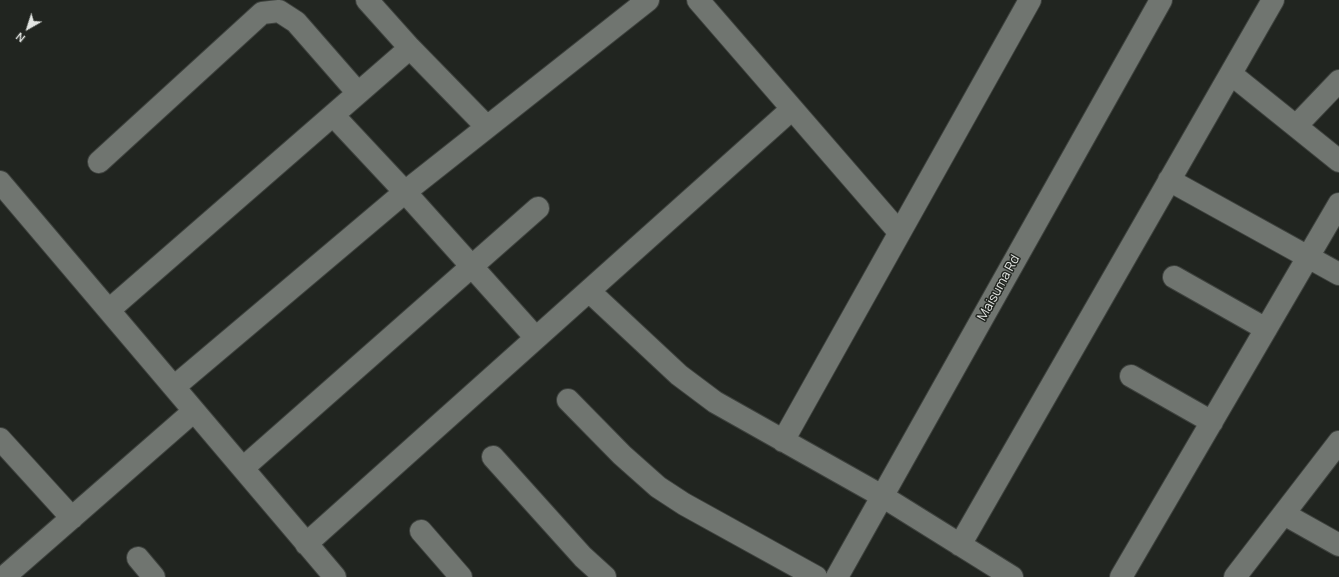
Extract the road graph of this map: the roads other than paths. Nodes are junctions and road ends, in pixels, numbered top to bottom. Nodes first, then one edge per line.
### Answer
1 (367, 0) edge
2 (648, 0) edge
3 (698, 0) edge
4 (1030, 0) edge
5 (1161, 0) edge
6 (1273, 0) edge
7 (410, 48) junction
8 (1231, 74) junction
9 (1339, 81) edge
10 (358, 93) junction
11 (792, 108) junction
12 (333, 115) junction
13 (1296, 126) junction
14 (487, 127) junction
15 (1339, 161) edge
16 (98, 162) dead end
17 (1169, 180) junction
18 (0, 182) edge
19 (405, 192) junction
20 (1339, 204) edge
21 (538, 208) dead end
22 (900, 232) junction
23 (1308, 257) junction
24 (472, 266) junction
25 (1339, 274) edge
26 (1174, 277) dead end
27 (589, 291) junction
28 (109, 310) junction
29 (1266, 329) junction
30 (536, 338) junction
31 (1131, 376) dead end
32 (174, 387) junction
33 (568, 400) dead end
34 (194, 411) junction
35 (1212, 422) junction
36 (0, 439) edge
37 (783, 441) junction
38 (1339, 442) edge
39 (493, 458) dead end
40 (242, 468) junction
41 (882, 496) junction
42 (1284, 514) junction
43 (72, 518) junction
44 (421, 531) dead end
45 (306, 544) junction
46 (960, 545) junction
47 (1339, 545) edge
48 (138, 558) dead end
49 (4, 577) edge
50 (154, 577) edge
51 (335, 577) edge
52 (461, 577) edge
53 (605, 577) edge
54 (816, 577) edge
55 (837, 577) edge
56 (1012, 577) edge
57 (1121, 577) edge
58 (1235, 577) edge

1 - 7 street
2 - 14 street
3 - 11 street
4 - 22 street
5 - 41 street, Maisuma Rd
6 - 8 street
7 - 10 street
7 - 14 street
8 - 13 street
8 - 17 street
9 - 13 street
10 - 12 street
10 - 16 street
11 - 22 street
11 - 27 street
12 - 19 street
12 - 28 street
13 - 15 street
14 - 19 street
17 - 23 street
17 - 46 street
18 - 28 street
19 - 24 street
19 - 32 street
20 - 23 street
21 - 24 street
22 - 37 street
23 - 25 street
23 - 29 street
24 - 30 street
24 - 40 street
26 - 29 street
27 - 30 street
27 - 37 street
28 - 32 street
29 - 35 street
30 - 45 street
31 - 35 street
32 - 34 street
33 - 54 street
34 - 40 street
34 - 43 street
35 - 57 street
36 - 43 street
37 - 41 street
38 - 42 street
39 - 53 street
40 - 45 street
41 - 46 street
41 - 55 street, Maisuma Rd
42 - 47 street
42 - 58 street
43 - 49 street
44 - 52 street
45 - 51 street
46 - 56 street
48 - 50 street

